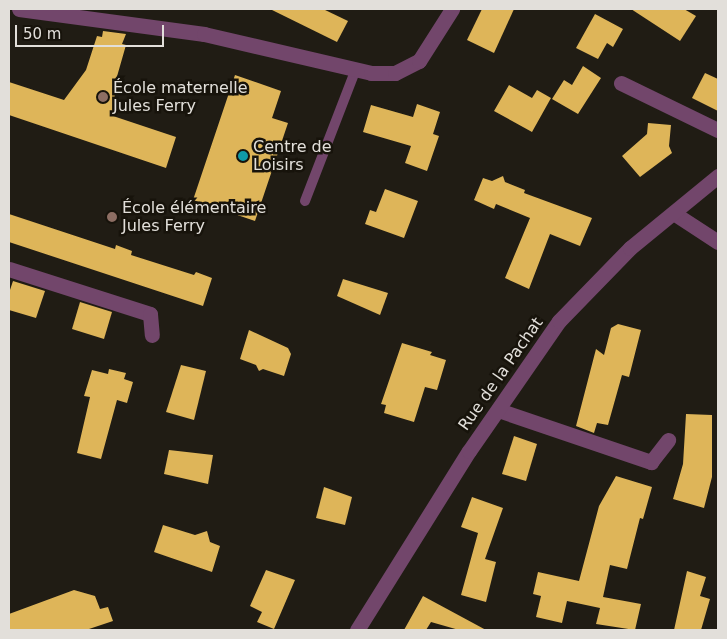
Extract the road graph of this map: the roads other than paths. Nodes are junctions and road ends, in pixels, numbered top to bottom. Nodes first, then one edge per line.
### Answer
1 (19, 9) edge
2 (452, 9) edge
3 (356, 69) junction
4 (621, 83) dead end
5 (718, 130) edge
6 (718, 176) edge
7 (305, 201) dead end
8 (675, 214) junction
9 (718, 242) edge
10 (9, 269) edge
11 (152, 335) dead end
12 (498, 410) junction
13 (668, 440) dead end
14 (357, 630) edge

1 - 3 street
2 - 3 street
3 - 7 lane
4 - 5 street
6 - 8 street, Rue de la Pachat
8 - 9 street
8 - 12 street, Rue de la Pachat
10 - 11 street
12 - 13 street
12 - 14 street, Rue de la Pachat

